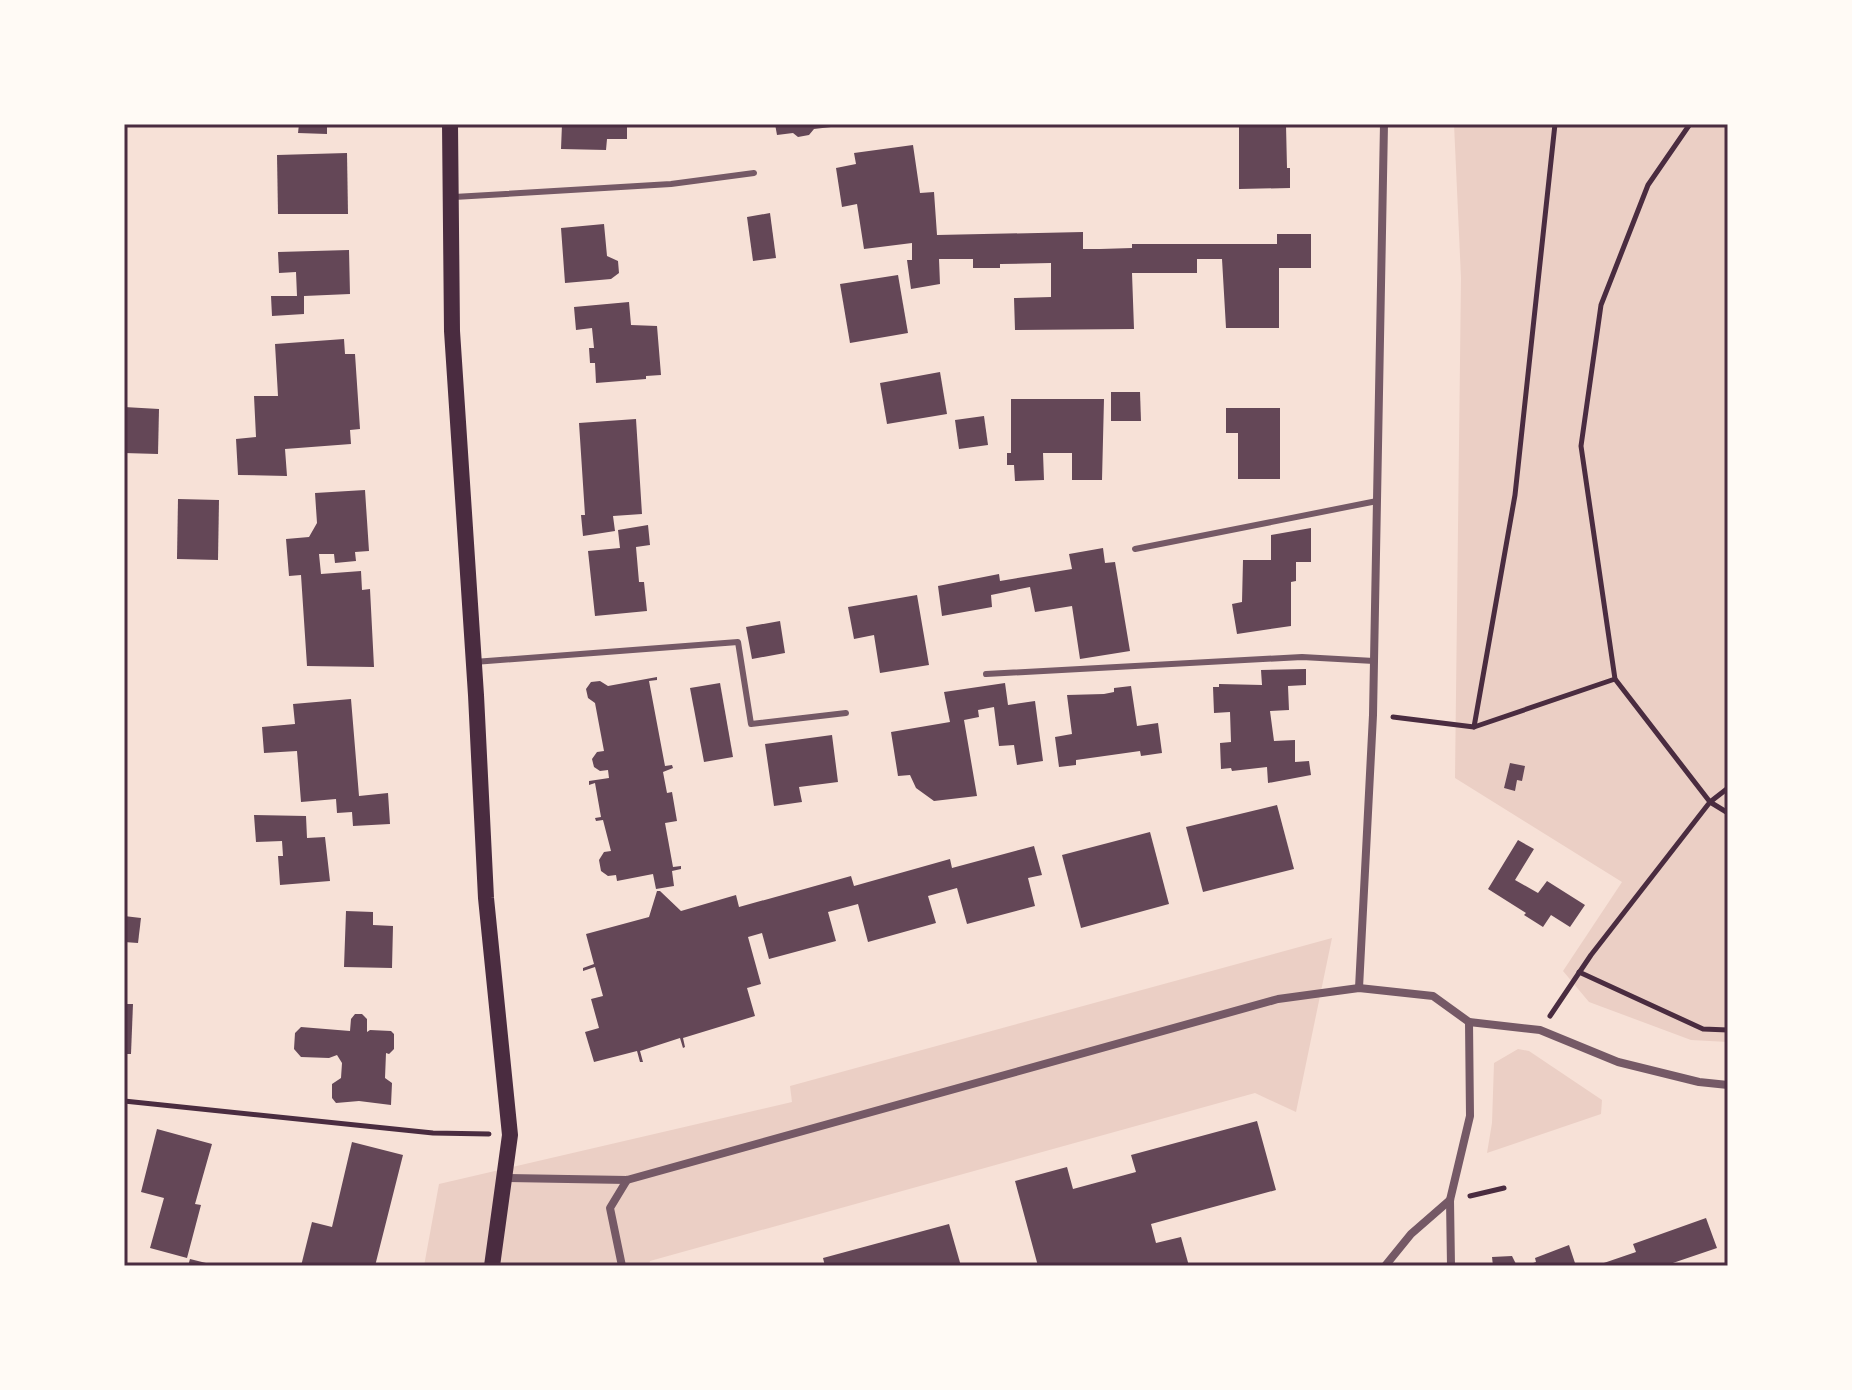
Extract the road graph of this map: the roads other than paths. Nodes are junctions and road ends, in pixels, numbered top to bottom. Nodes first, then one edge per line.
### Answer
1 (450, 124) edge
2 (1384, 124) edge
3 (754, 173) dead end
4 (450, 198) junction
5 (1377, 501) junction
6 (1135, 549) dead end
7 (1374, 661) junction
8 (474, 662) junction
9 (986, 674) dead end
10 (846, 713) dead end
11 (1359, 988) junction
12 (1469, 1022) junction
13 (1728, 1085) edge
14 (504, 1178) junction
15 (627, 1180) junction
16 (1450, 1200) junction
17 (492, 1266) edge
18 (622, 1266) edge
19 (1385, 1266) edge
20 (1451, 1266) edge

1 - 4 main road
2 - 5 street
3 - 4 lane
4 - 8 main road
5 - 6 lane
5 - 7 street
7 - 9 lane
7 - 11 street
8 - 10 lane
8 - 14 main road
11 - 12 street
11 - 15 street
12 - 13 street
12 - 16 street
14 - 15 street
14 - 17 main road
15 - 18 street
16 - 19 street
16 - 20 street

